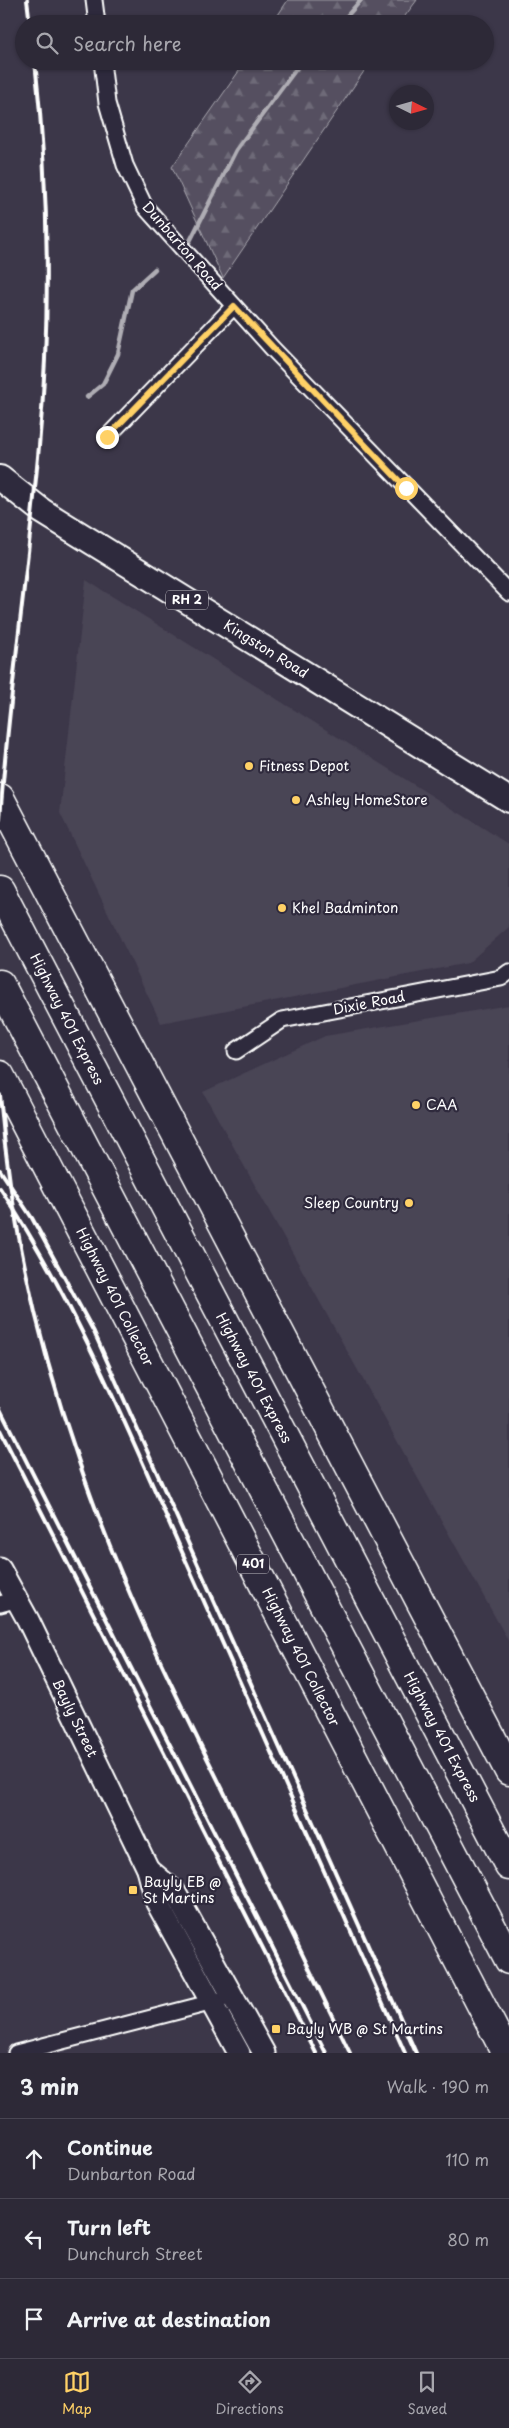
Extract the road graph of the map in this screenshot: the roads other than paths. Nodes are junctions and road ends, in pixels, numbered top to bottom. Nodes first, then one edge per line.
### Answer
1 (94, 0) edge
2 (96, 15) edge
3 (103, 70) edge
4 (234, 306) junction
5 (107, 437) dead end
6 (0, 478) edge
7 (509, 593) edge
8 (0, 798) edge
9 (509, 800) edge
10 (0, 890) edge
11 (509, 972) edge
12 (0, 984) edge
13 (236, 1051) dead end
14 (0, 1075) edge
15 (0, 1569) edge
16 (9, 1602) edge
17 (509, 1771) edge
18 (509, 1866) edge
19 (509, 1960) edge
20 (222, 2000) junction
21 (16, 2053) edge
22 (239, 2053) edge
23 (264, 2053) edge
24 (506, 2053) edge

1 - 2 street
3 - 4 street, Dunbarton Road
4 - 5 street
4 - 7 street, Dunbarton Road
6 - 9 main road, Kingston Road / RH 2
8 - 17 highway
10 - 18 highway, Highway 401 Express
11 - 13 street, Dixie Road
12 - 19 highway
14 - 24 highway, Highway 401 Collector / 401
15 - 16 main road, Bayly Street
16 - 20 main road, Bayly Street
20 - 21 street
20 - 22 main road, Bayly Street
20 - 23 main road, Bayly Street

